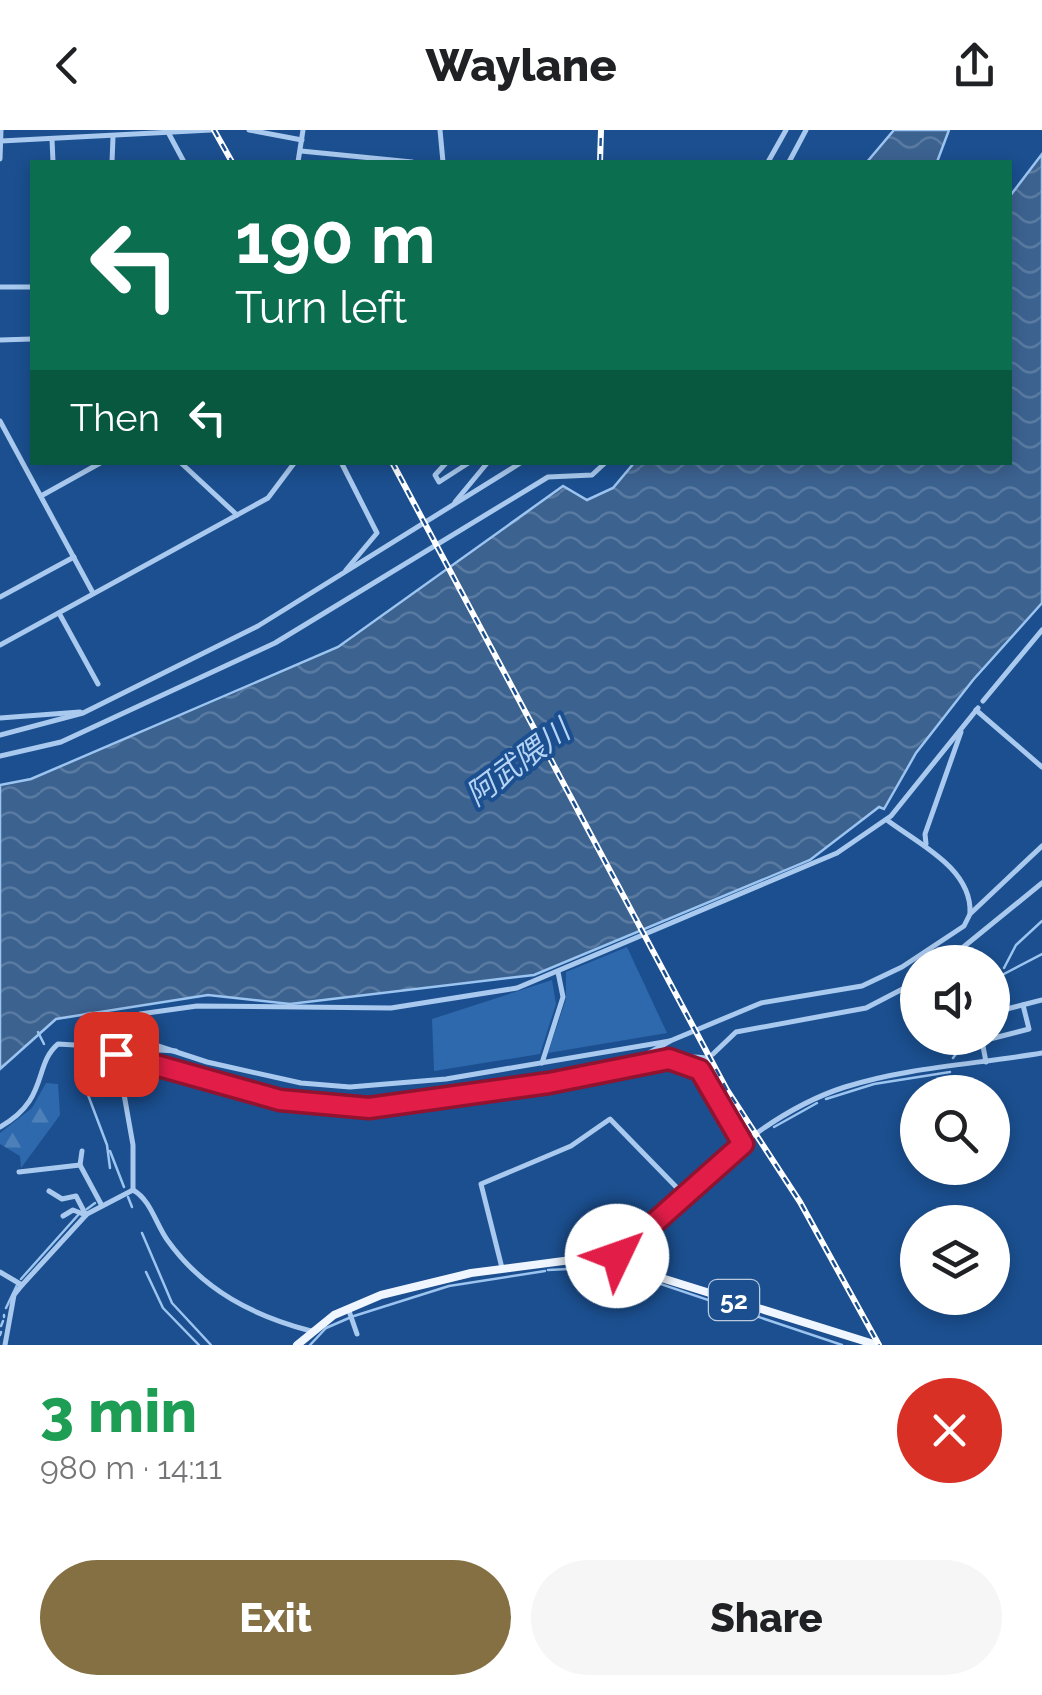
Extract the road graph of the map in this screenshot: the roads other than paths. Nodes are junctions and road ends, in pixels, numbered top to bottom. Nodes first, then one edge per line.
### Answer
1 (1, 130) edge
2 (211, 130) edge
3 (249, 130) edge
4 (303, 130) edge
5 (440, 130) edge
6 (786, 130) edge
7 (806, 130) edge
8 (265, 132) edge
9 (169, 134) junction
10 (113, 136) junction
11 (52, 139) junction
12 (302, 140) junction
13 (2, 141) edge
14 (301, 150) junction
15 (0, 159) edge
16 (53, 160) edge
17 (112, 160) edge
18 (183, 160) edge
19 (298, 160) edge
20 (394, 160) edge
21 (443, 160) edge
22 (769, 160) edge
23 (790, 160) edge
24 (30, 286) edge
25 (0, 288) edge
26 (30, 339) edge
27 (0, 340) edge
28 (0, 420) edge
29 (97, 465) edge
30 (183, 465) edge
31 (293, 465) edge
32 (343, 465) edge
33 (443, 465) edge
34 (465, 465) edge
35 (486, 465) edge
36 (517, 465) edge
37 (603, 465) edge
38 (41, 496) junction
39 (450, 508) junction
40 (237, 515) junction
41 (74, 557) junction
42 (345, 572) junction
43 (94, 594) junction
44 (0, 598) edge
45 (59, 613) junction
46 (1042, 630) edge
47 (0, 645) edge
48 (98, 684) dead end
49 (984, 702) dead end
50 (83, 713) junction
51 (0, 718) edge
52 (962, 729) junction
53 (0, 735) edge
54 (0, 756) edge
55 (1042, 767) edge
56 (887, 820) junction
57 (1042, 846) edge
58 (928, 849) junction
59 (1042, 883) edge
60 (970, 914) junction
61 (966, 945) edge
62 (558, 972) junction
63 (900, 991) edge
64 (1042, 1000) edge
65 (1022, 1005) junction
66 (1010, 1008) edge
67 (1010, 1033) edge
68 (670, 1042) junction
69 (88, 1045) junction
70 (179, 1052) junction
71 (1042, 1053) edge
72 (985, 1055) edge
73 (669, 1059) junction
74 (986, 1062) junction
75 (542, 1063) junction
76 (616, 1071) junction
77 (0, 1127) edge
78 (743, 1144) junction
79 (82, 1151) dead end
80 (80, 1164) junction
81 (18, 1172) dead end
82 (49, 1190) dead end
83 (133, 1190) junction
84 (684, 1196) junction
85 (101, 1204) junction
86 (86, 1215) junction
87 (63, 1216) dead end
88 (613, 1259) junction
89 (502, 1268) junction
90 (0, 1272) edge
91 (22, 1285) junction
92 (348, 1308) junction
93 (5, 1316) edge
94 (3, 1329) edge
95 (311, 1331) junction
96 (357, 1334) dead end
97 (855, 1342) edge
98 (5, 1345) edge
99 (298, 1345) edge
100 (877, 1345) edge

1 - 13 street
2 - 9 street
3 - 8 street
4 - 12 street
5 - 21 street
6 - 22 street
7 - 23 street
8 - 12 street
9 - 10 street
9 - 18 street
10 - 11 street
10 - 17 street
11 - 13 street
11 - 16 street
12 - 14 street
13 - 15 street
14 - 19 street
14 - 20 street
24 - 25 street
26 - 27 street
28 - 38 street
29 - 38 street
30 - 40 street
31 - 40 street
32 - 42 street
33 - 34 street
35 - 39 street
36 - 39 street
37 - 54 street
38 - 41 street
39 - 42 street
40 - 43 street
41 - 43 street
41 - 44 street
42 - 50 street
43 - 45 street
45 - 47 street
45 - 48 street
46 - 49 street
50 - 51 street
50 - 53 street
52 - 55 street
52 - 56 street
52 - 58 street
56 - 58 street
56 - 62 street
57 - 60 street
58 - 60 street
59 - 61 street
60 - 68 street
62 - 70 street
62 - 75 street
63 - 73 street
64 - 65 street
65 - 66 street
65 - 67 street
68 - 75 street
68 - 76 street
69 - 70 street
69 - 76 street
69 - 77 street
69 - 83 street
70 - 75 street
71 - 74 street
72 - 74 street
73 - 76 street
73 - 78 street
74 - 78 street
78 - 84 street
79 - 80 street
80 - 81 street
80 - 85 street
82 - 86 street
83 - 85 street
83 - 95 street
84 - 88 street
84 - 89 street
85 - 86 street
86 - 87 street
86 - 91 street
88 - 89 main road, 52
88 - 97 main road, 52
89 - 92 main road, 52
90 - 91 street
91 - 93 street
92 - 95 main road, 52
92 - 96 street
93 - 94 street
94 - 98 street
95 - 99 main road, 52
97 - 100 main road, 52

